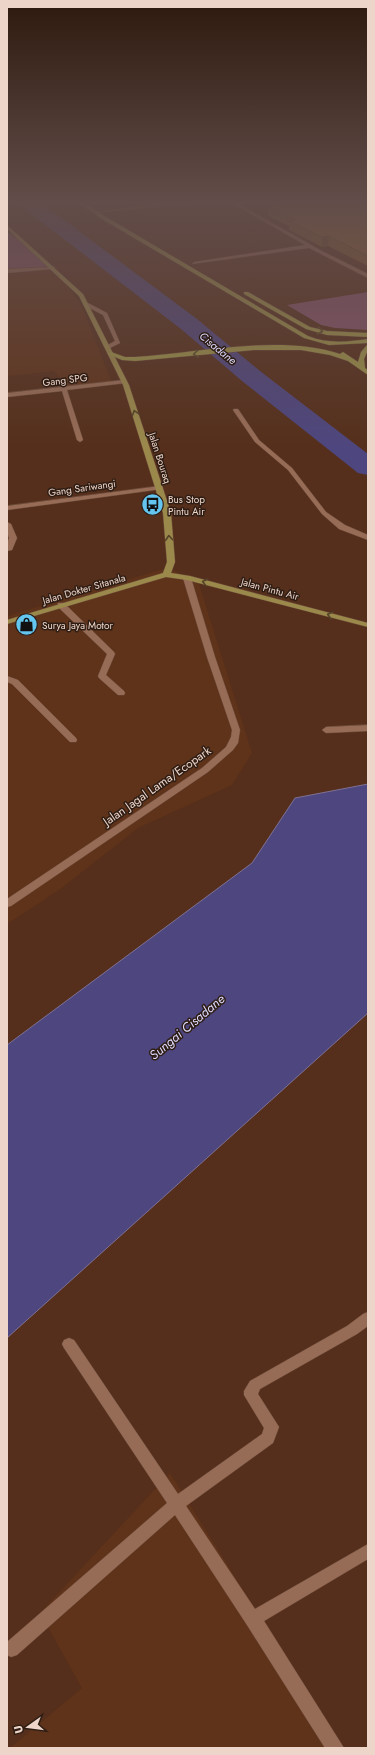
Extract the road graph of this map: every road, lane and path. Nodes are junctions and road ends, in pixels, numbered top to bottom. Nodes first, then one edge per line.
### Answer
1 (70, 284) edge
2 (216, 284) edge
3 (238, 289) dead end
4 (86, 304) junction
5 (293, 330) junction
6 (368, 335) edge
7 (339, 338) junction
8 (313, 340) junction
9 (368, 341) edge
10 (334, 344) junction
11 (272, 346) junction
12 (368, 346) edge
13 (109, 351) junction
14 (348, 359) junction
15 (365, 371) edge
16 (124, 382) junction
17 (64, 389) junction
18 (7, 395) edge
19 (236, 410) dead end
20 (80, 440) dead end
21 (160, 488) junction
22 (7, 508) edge
23 (7, 524) edge
24 (368, 538) edge
25 (7, 549) edge
26 (172, 562) junction
27 (166, 576) junction
28 (187, 578) junction
29 (62, 605) junction
30 (7, 622) edge
31 (368, 625) edge
32 (7, 679) edge
33 (121, 693) dead end
34 (368, 728) edge
35 (326, 730) dead end
36 (73, 740) dead end
37 (7, 904) edge
38 (368, 1318) edge
39 (69, 1344) dead end
40 (176, 1504) junction
41 (368, 1551) edge
42 (253, 1619) junction
43 (11, 1649) dead end
44 (335, 1748) edge

1 - 4 main road, Jalan Bouraq
2 - 5 highway
3 -> 6 highway
4 - 13 main road, Jalan Bouraq
4 - 13 street
5 - 8 highway
5 - 11 highway
6 - 7 highway
7 - 8 highway
7 - 10 highway
8 - 10 highway
9 - 10 highway
10 - 14 highway
11 -> 13 highway
11 - 14 highway
12 - 15 highway
13 - 16 main road, Jalan Bouraq
14 - 15 highway
16 - 17 street, Gang SPG
21 -> 16 main road, Jalan Bouraq
17 - 18 street, Gang SPG
17 - 20 street
19 - 24 street
21 - 22 street, Gang Sariwangi
26 -> 21 main road, Jalan Bouraq
23 - 25 street
26 - 27 main road, Jalan Bouraq
26 - 28 main road
27 - 28 main road, Jalan Pintu Air
27 - 29 main road, Jalan Dokter Sitanala
31 -> 28 main road, Jalan Pintu Air
28 - 37 street, Jalan Jagal Lama/Ecopark
29 - 30 main road, Jalan Dokter Sitanala
29 - 33 street
32 - 36 street
34 - 35 street
38 - 40 street
39 - 40 street
40 - 42 street
40 - 43 street
41 - 42 street
42 - 44 street

